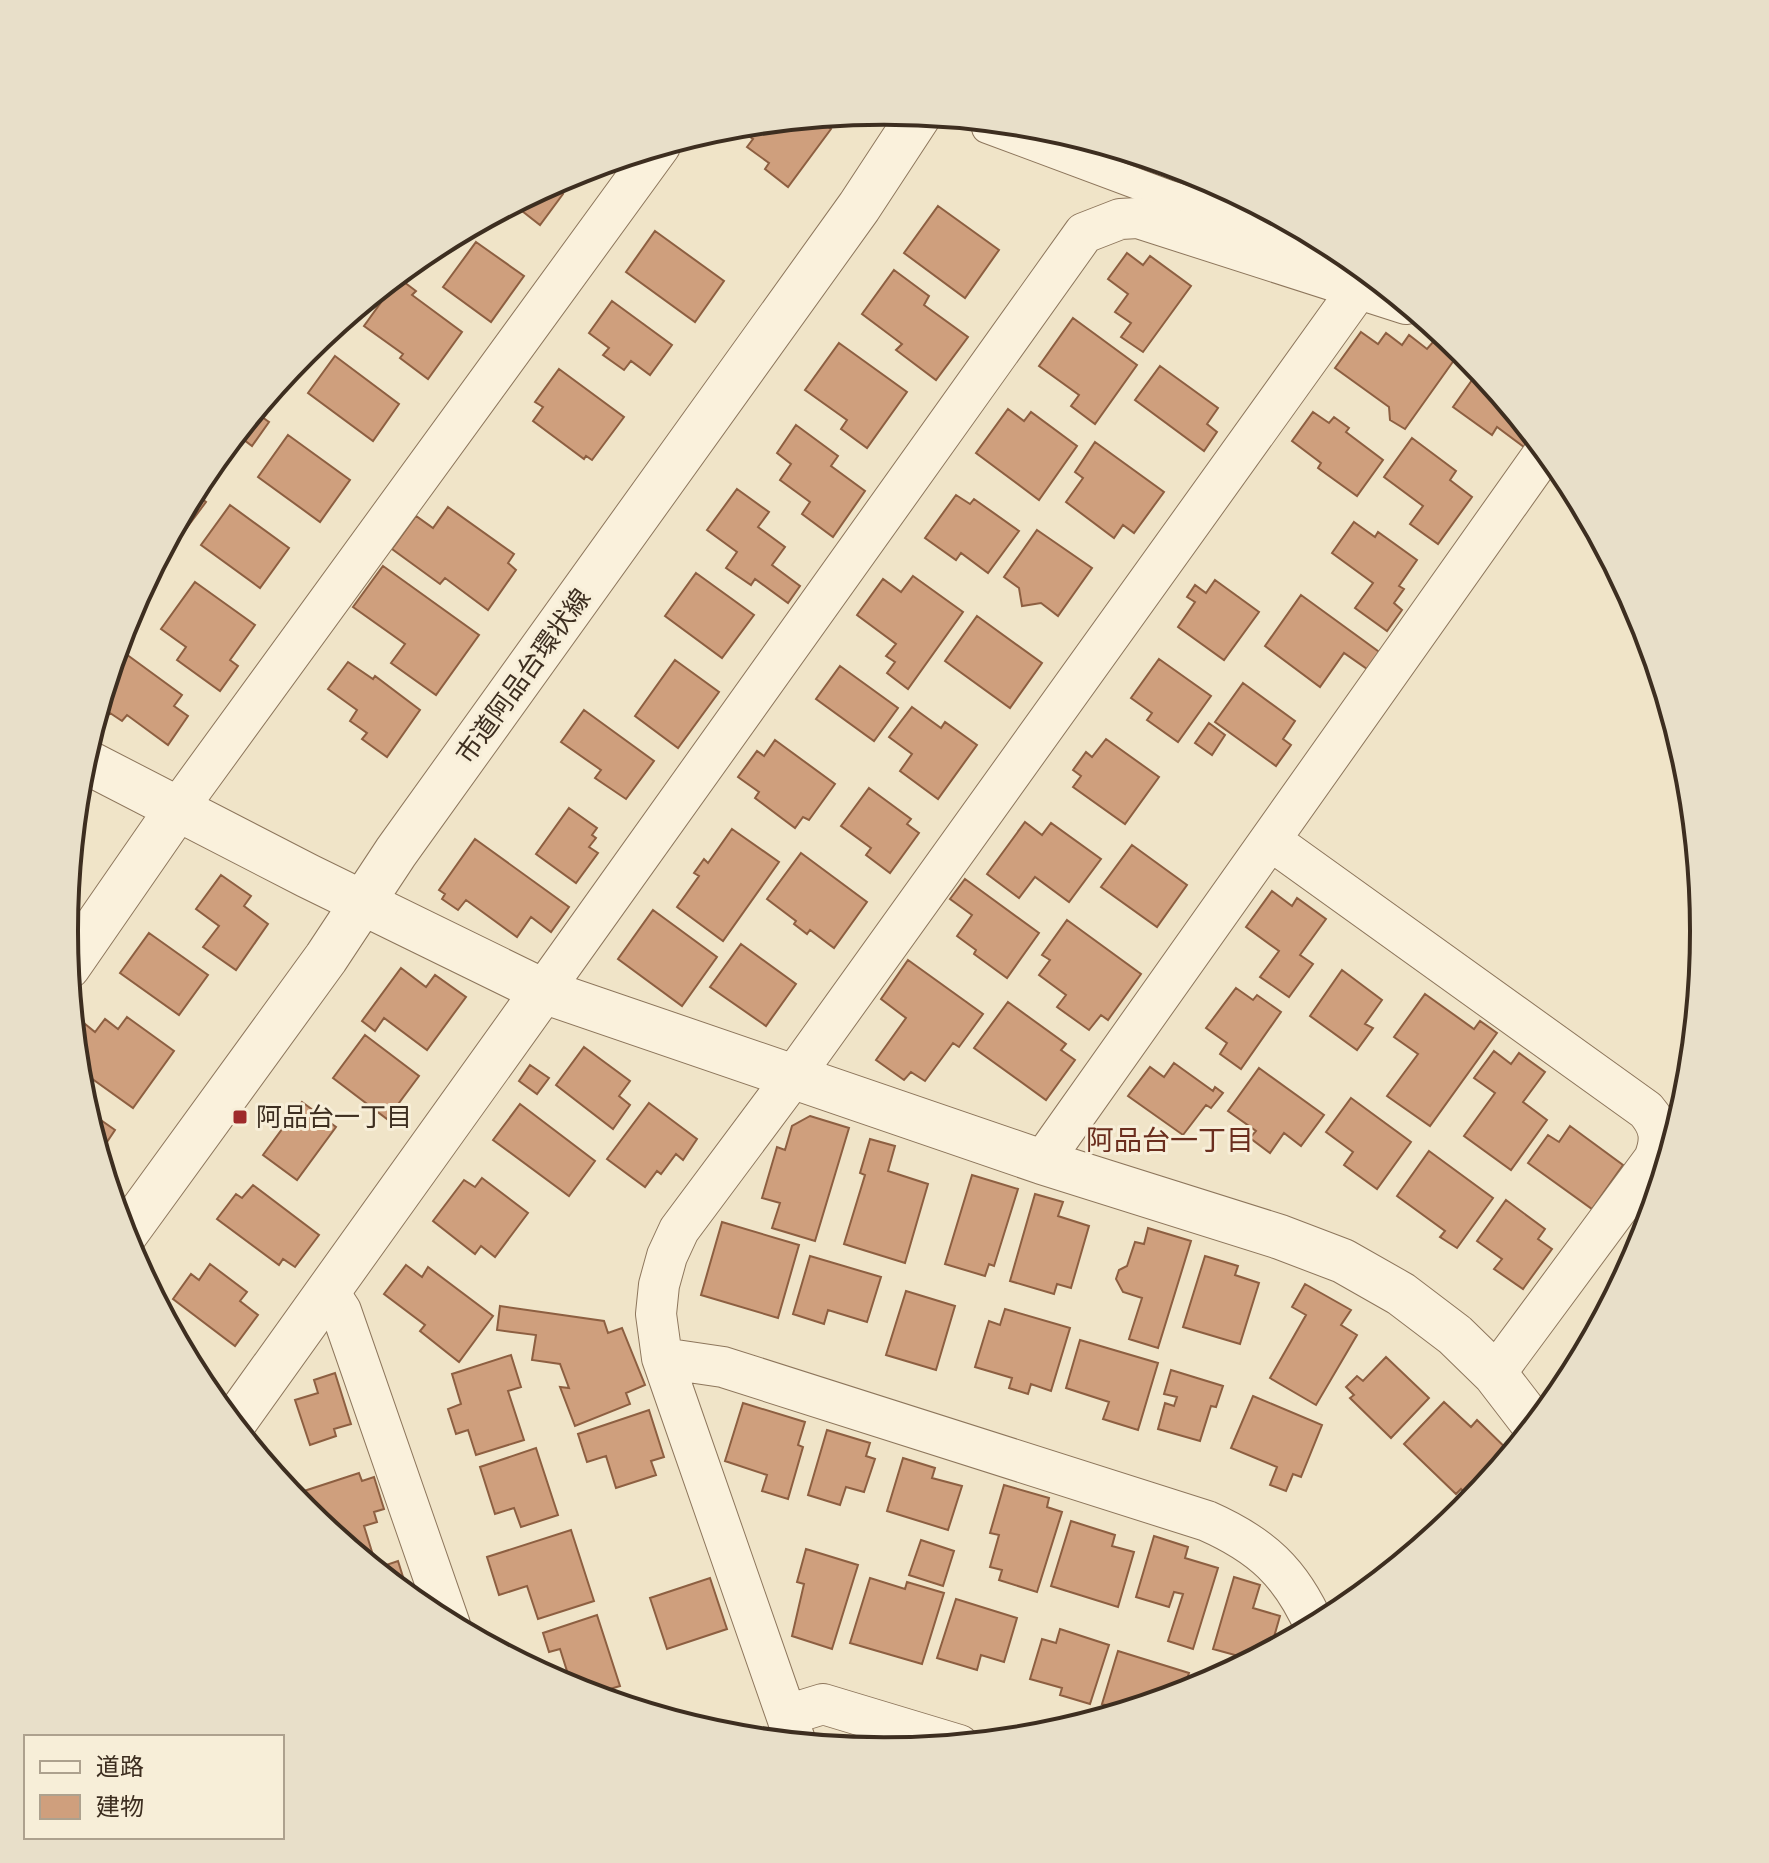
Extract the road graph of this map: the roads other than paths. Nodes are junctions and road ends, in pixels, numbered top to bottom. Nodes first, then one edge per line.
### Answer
1 (912, 126) edge
2 (1003, 134) edge
3 (650, 160) edge
4 (1290, 234) edge
5 (1359, 288) junction
6 (1378, 295) edge
7 (1538, 461) edge
8 (95, 766) edge
9 (178, 808) junction
10 (1270, 840) junction
11 (363, 902) junction
12 (79, 951) edge
13 (543, 991) junction
14 (793, 1077) junction
15 (1042, 1162) junction
16 (133, 1224) edge
17 (328, 1291) junction
18 (662, 1358) junction
19 (1495, 1374) junction
20 (240, 1415) edge
21 (1528, 1417) edge
22 (444, 1607) edge
23 (1310, 1616) edge
24 (791, 1729) edge
25 (930, 1736) edge

1 - 11 street, 市道阿品台環状線
2 - 4 street
3 - 9 street
5 - 6 street
5 - 13 street
5 - 14 street
7 - 10 street
8 - 9 street
9 - 11 street
9 - 12 street
10 - 15 street
10 - 19 street
11 - 13 street
11 - 16 street, 市道阿品台環状線
13 - 14 street
13 - 17 street
14 - 15 street
14 - 18 street
15 - 19 street
17 - 20 street
17 - 22 street
18 - 23 street
18 - 24 street
19 - 21 street
24 - 25 street

